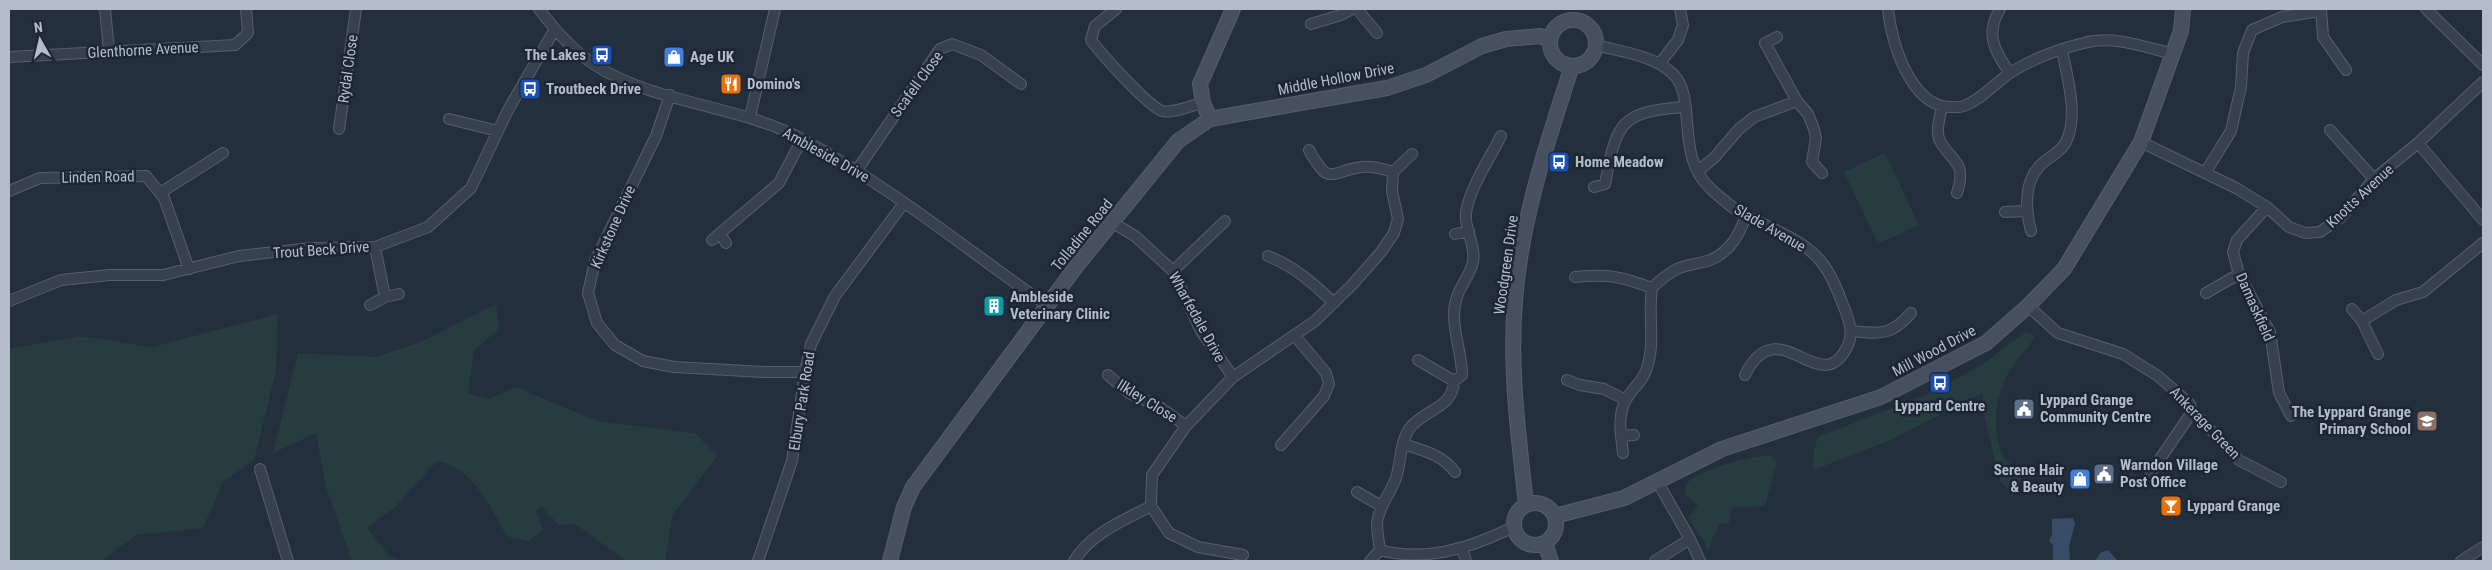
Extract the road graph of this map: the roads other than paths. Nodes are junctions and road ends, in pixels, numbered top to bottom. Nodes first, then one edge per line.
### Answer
1 (105, 9) edge
2 (246, 9) edge
3 (356, 9) edge
4 (539, 9) edge
5 (775, 9) edge
6 (1116, 9) edge
7 (1233, 9) edge
8 (1352, 9) edge
9 (1357, 9) edge
10 (1680, 9) edge
11 (1888, 9) edge
12 (2000, 9) edge
13 (2183, 9) edge
14 (2426, 9) edge
15 (2320, 10) edge
16 (1577, 14) edge
17 (1311, 24) dead end
18 (555, 29) junction
19 (1378, 33) dead end
20 (1777, 37) dead end
21 (1550, 40) junction
22 (1596, 45) junction
23 (2062, 50) junction
24 (109, 51) junction
25 (2173, 54) junction
26 (9, 57) edge
27 (1660, 63) junction
28 (2483, 65) edge
29 (1572, 66) junction
30 (2346, 70) dead end
31 (2010, 73) junction
32 (2483, 82) edge
33 (1021, 84) dead end
34 (670, 95) junction
35 (1797, 101) junction
36 (1203, 103) junction
37 (1684, 107) junction
38 (1942, 107) junction
39 (750, 117) junction
40 (449, 119) dead end
41 (1210, 119) junction
42 (339, 129) dead end
43 (2330, 130) dead end
44 (498, 131) junction
45 (1501, 136) dead end
46 (802, 139) junction
47 (2141, 142) junction
48 (2418, 143) junction
49 (1309, 150) dead end
50 (223, 153) dead end
51 (1412, 154) dead end
52 (1812, 162) junction
53 (1802, 169) dead end
54 (857, 170) junction
55 (1698, 171) junction
56 (1393, 172) junction
57 (1822, 173) dead end
58 (2205, 173) junction
59 (2374, 179) junction
60 (1594, 187) dead end
61 (9, 191) edge
62 (160, 193) junction
63 (1957, 193) dead end
64 (904, 202) junction
65 (2267, 208) junction
66 (2026, 211) junction
67 (2005, 212) dead end
68 (1746, 216) junction
69 (1225, 220) dead end
70 (2483, 220) edge
71 (1113, 223) junction
72 (1469, 231) junction
73 (2031, 231) dead end
74 (1455, 234) dead end
75 (2483, 242) edge
76 (726, 243) dead end
77 (375, 247) junction
78 (1268, 256) dead end
79 (189, 269) junction
80 (1173, 271) junction
81 (2239, 274) junction
82 (1576, 277) dead end
83 (1652, 288) junction
84 (2206, 293) dead end
85 (399, 294) dead end
86 (385, 297) junction
87 (9, 301) edge
88 (1334, 303) junction
89 (370, 305) dead end
90 (1048, 306) junction
91 (2028, 306) junction
92 (2352, 309) dead end
93 (1911, 314) dead end
94 (2362, 321) junction
95 (1851, 331) junction
96 (1295, 336) junction
97 (2378, 354) dead end
98 (1418, 360) dead end
99 (804, 372) junction
100 (1108, 375) dead end
101 (1745, 376) dead end
102 (1233, 377) junction
103 (1568, 380) dead end
104 (1454, 381) junction
105 (1626, 400) junction
106 (2191, 409) junction
107 (2292, 416) dead end
108 (1186, 426) junction
109 (1634, 435) dead end
110 (1621, 436) junction
111 (1403, 444) junction
112 (1281, 445) dead end
113 (1623, 452) dead end
114 (260, 469) dead end
115 (1455, 472) dead end
116 (2151, 472) dead end
117 (1657, 481) junction
118 (2281, 482) dead end
119 (1357, 492) dead end
120 (1526, 505) junction
121 (1151, 506) junction
122 (1381, 506) junction
123 (1555, 516) junction
124 (1515, 531) junction
125 (1690, 539) junction
126 (1544, 542) junction
127 (1462, 548) junction
128 (2483, 549) edge
129 (1380, 550) junction
130 (1243, 555) dead end
131 (288, 561) edge
132 (758, 561) edge
133 (890, 561) edge
134 (1074, 561) edge
135 (1370, 561) edge
136 (1466, 561) edge
137 (1551, 561) edge
138 (1655, 561) edge
139 (1700, 561) edge
140 (2461, 561) edge

1 - 24 street
2 - 24 street, Glenthorne Avenue
3 - 42 street, Rydal Close
4 - 18 street, Ambleside Drive
5 - 39 street
6 - 36 street
7 - 36 main road
8 - 17 street
9 - 19 street
10 - 27 street
11 - 38 street
12 - 31 street
13 - 25 main road, Mill Wood Drive
14 - 28 street
15 - 30 street
15 - 58 street
16 - 21 main road
16 - 22 main road
18 - 34 street, Ambleside Drive
18 - 44 street, Trout Beck Drive
20 - 35 street
21 - 29 main road
21 - 41 main road, Middle Hollow Drive
22 - 27 street, Slade Avenue
22 - 29 main road
23 - 25 street
23 - 31 street
23 - 66 street
24 - 26 street, Glenthorne Avenue
25 - 47 main road, Mill Wood Drive
27 - 37 street, Slade Avenue
29 - 120 main road, Woodgreen Drive
31 - 38 street
32 - 48 street, Knotts Avenue
33 - 54 street, Scafell Close
34 - 39 street, Ambleside Drive
34 - 99 street, Kirkstone Drive
35 - 52 street
35 - 55 street
36 - 41 main road
37 - 55 street, Slade Avenue
37 - 60 street
38 - 63 street
39 - 46 street, Ambleside Drive
40 - 44 street
41 - 71 main road, Tolladine Road
43 - 59 street
44 - 77 street, Trout Beck Drive
45 - 72 street
46 - 54 street, Ambleside Drive
46 - 76 street
47 - 58 street, Knotts Avenue
47 - 91 main road, Mill Wood Drive
48 - 59 street, Knotts Avenue
48 - 70 street
49 - 56 street
50 - 62 street
51 - 56 street
52 - 53 street
52 - 57 street
54 - 64 street, Ambleside Drive
55 - 68 street, Slade Avenue
56 - 88 street
58 - 65 street, Knotts Avenue
59 - 65 street, Knotts Avenue
61 - 62 street, Linden Road
62 - 79 street, Linden Road
64 - 90 street, Ambleside Drive
64 - 99 street, Elbury Park Road
65 - 81 street, Damaskfield
66 - 67 street
66 - 73 street
68 - 83 street
68 - 95 street, Slade Avenue
69 - 80 street
71 - 80 street, Wharfedale Drive
71 - 90 main road, Tolladine Road
72 - 74 street
72 - 104 street
75 - 94 street
77 - 79 street, Trout Beck Drive
77 - 86 street
78 - 88 street
79 - 87 street, Trout Beck Drive
80 - 102 street, Wharfedale Drive
81 - 84 street
81 - 107 street, Damaskfield
82 - 83 street
83 - 105 street
85 - 86 street
86 - 89 street
88 - 96 street
90 - 133 main road, Tolladine Road
91 - 106 street, Ankerage Green
91 - 117 main road, Mill Wood Drive
92 - 94 street
93 - 95 street
94 - 97 street
95 - 101 street
96 - 102 street
96 - 112 street
98 - 104 street
99 - 132 street, Elbury Park Road
100 - 108 street, Ilkley Close
102 - 108 street
103 - 105 street
104 - 111 street
105 - 110 street
106 - 116 street
106 - 118 street, Ankerage Green
108 - 121 street
109 - 110 street
110 - 113 street
111 - 115 street
111 - 122 street
114 - 131 street
117 - 123 main road, Mill Wood Drive
117 - 125 street
119 - 122 street
120 - 123 main road
120 - 124 main road
121 - 130 street
121 - 134 street
122 - 129 street
123 - 126 main road
124 - 126 main road
124 - 127 street
125 - 138 street
125 - 139 street
126 - 137 main road
127 - 129 street
127 - 136 street
128 - 140 street
129 - 135 street

